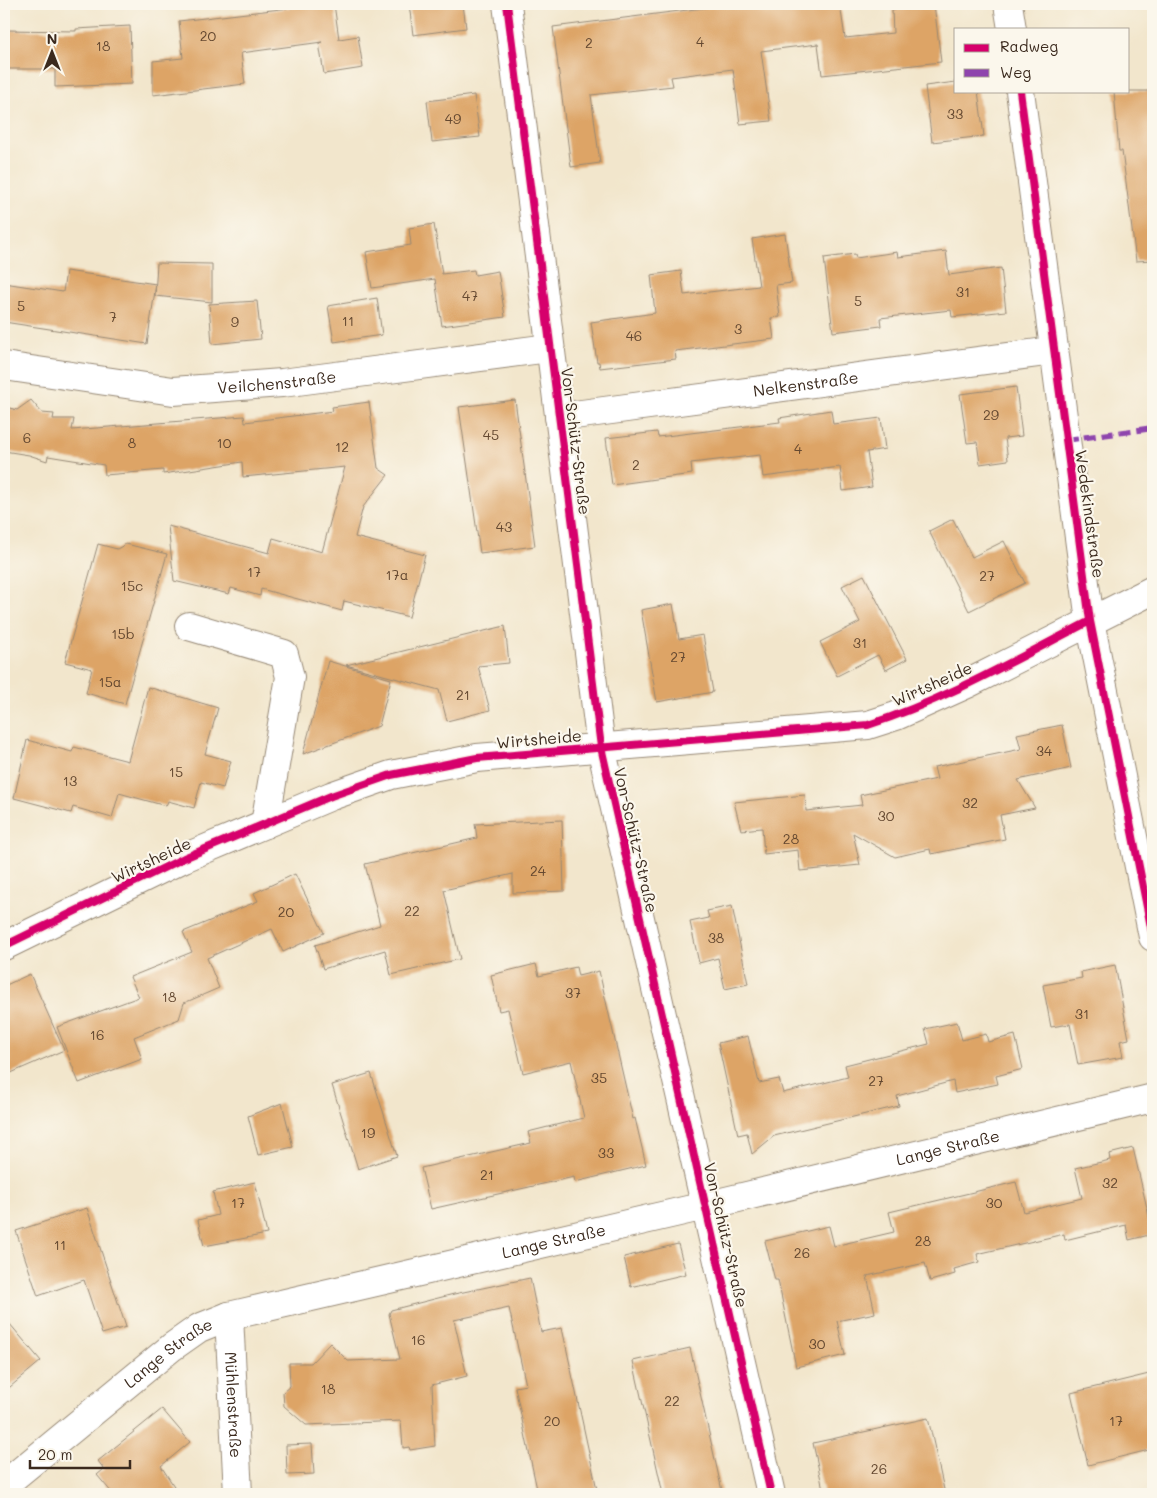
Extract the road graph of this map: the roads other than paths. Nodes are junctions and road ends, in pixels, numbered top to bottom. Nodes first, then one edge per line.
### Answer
1 (511, 4) edge
2 (1008, 4) edge
3 (1012, 28) edge
4 (1020, 92) edge
5 (549, 348) junction
6 (1053, 352) junction
7 (4, 366) edge
8 (559, 417) junction
9 (1153, 590) edge
10 (1090, 621) junction
11 (189, 626) dead end
12 (601, 747) junction
13 (265, 824) junction
14 (1153, 937) edge
15 (4, 946) edge
16 (1153, 1098) edge
17 (705, 1206) junction
18 (229, 1316) junction
19 (4, 1485) edge
20 (238, 1494) edge
21 (771, 1494) edge

1 - 5 street, Von-Schütz-Straße
2 - 3 street
4 - 6 street, Wedekindstraße
5 - 7 street, Veilchenstraße
5 - 8 street, Von-Schütz-Straße
6 - 8 street, Nelkenstraße
6 - 10 street, Wedekindstraße
8 - 12 street, Von-Schütz-Straße
9 - 10 street, Wirtsheide
10 - 12 street, Wirtsheide
10 - 14 street, Wedekindstraße
11 - 13 street
12 - 13 street, Wirtsheide
12 - 17 street, Von-Schütz-Straße
13 - 15 street, Wirtsheide
16 - 17 street, Lange Straße
17 - 18 street, Lange Straße
17 - 21 street, Von-Schütz-Straße
18 - 19 street, Lange Straße
18 - 20 street, Mühlenstraße

